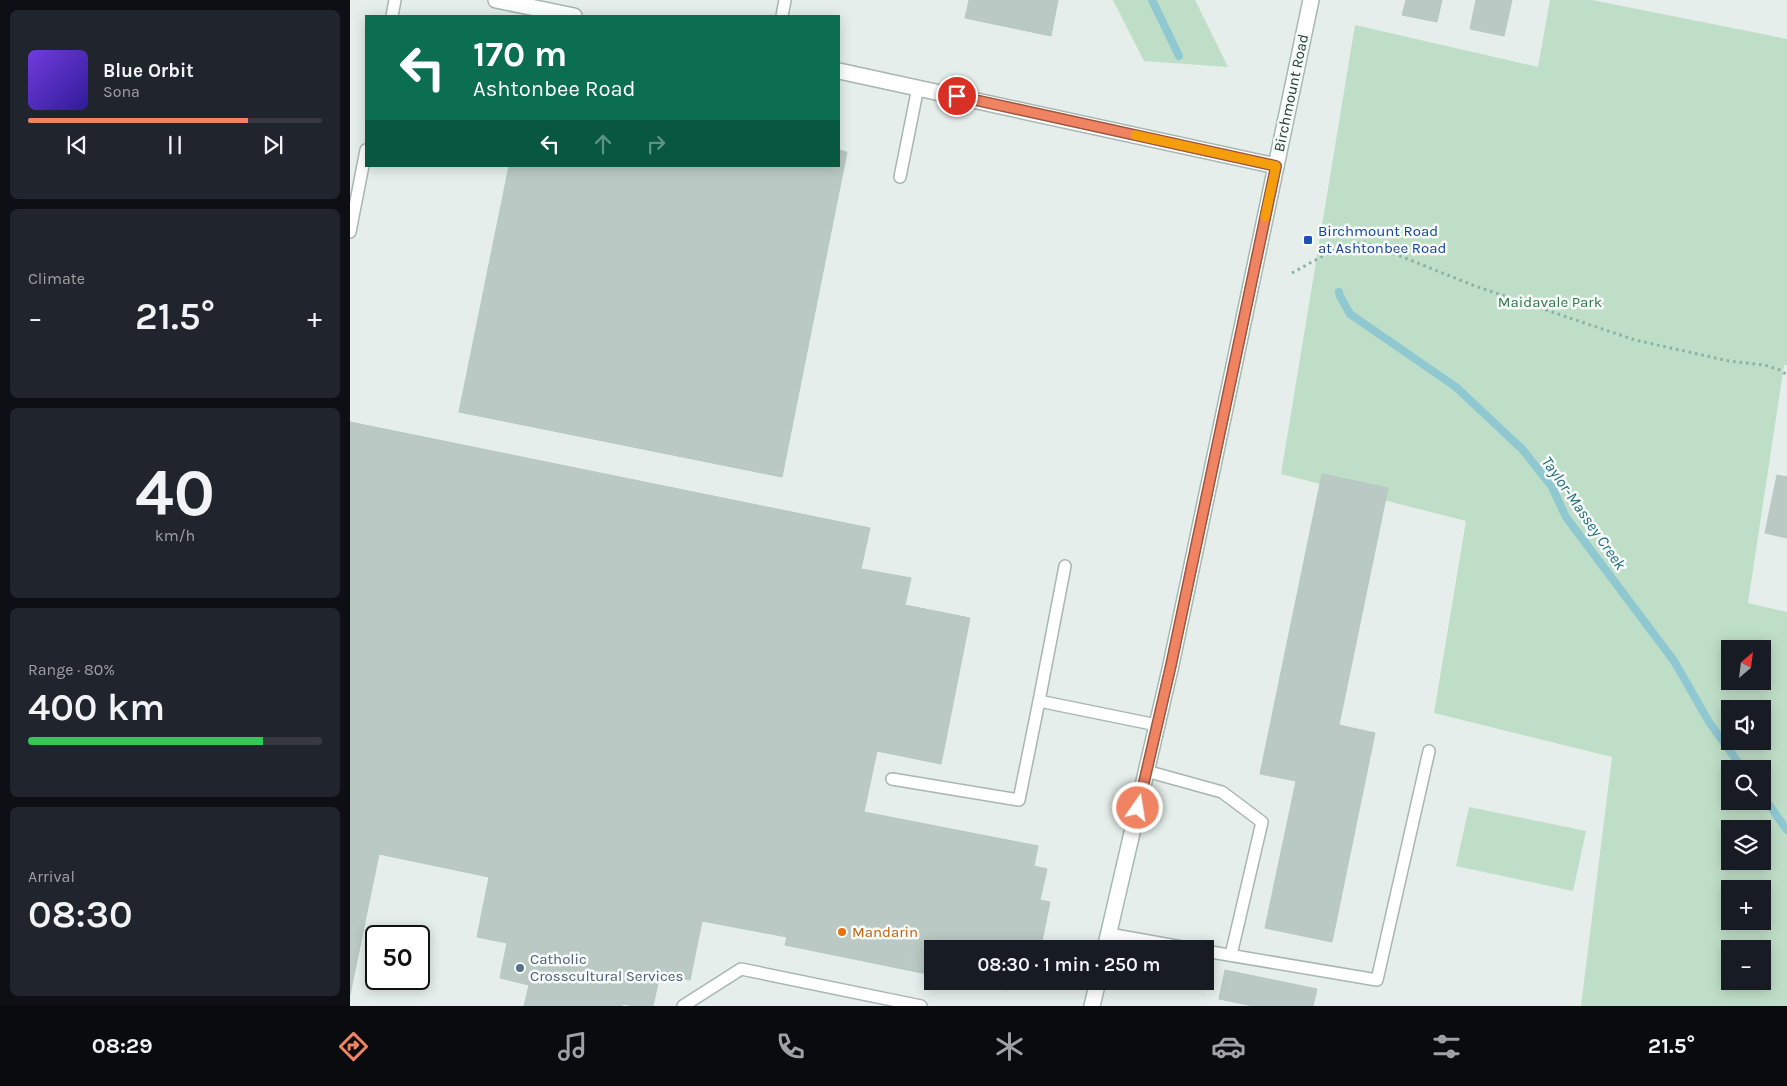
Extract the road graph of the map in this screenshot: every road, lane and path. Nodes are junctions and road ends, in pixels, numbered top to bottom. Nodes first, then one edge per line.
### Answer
1 (395, 0) edge
2 (496, 0) edge
3 (785, 0) edge
4 (1311, 0) edge
5 (392, 15) edge
6 (569, 15) edge
7 (782, 15) edge
8 (840, 71) edge
9 (918, 87) junction
10 (365, 155) edge
11 (1276, 166) junction
12 (900, 178) dead end
13 (350, 232) edge
14 (1292, 273) dead end
15 (1787, 375) edge
16 (1065, 566) dead end
17 (1039, 702) junction
18 (1157, 725) junction
19 (1429, 751) dead end
20 (1146, 771) junction
21 (892, 779) dead end
22 (1107, 940) edge
23 (1214, 952) edge
24 (1231, 955) junction
25 (1096, 990) edge
26 (683, 1006) edge
27 (920, 1006) edge
28 (1092, 1006) edge

1 - 5 lane
2 - 6 main road
3 - 7 lane
4 - 11 main road, Birchmount Road
8 - 9 main road
9 - 11 main road
9 - 12 lane
10 - 13 lane
11 - 18 main road, Birchmount Road
14 - 15 path
16 - 17 lane
17 - 18 lane
17 - 21 lane
18 - 20 main road, Birchmount Road
19 - 24 lane
20 - 22 main road, Birchmount Road
20 - 24 lane
23 - 24 lane
25 - 28 main road
26 - 27 lane

